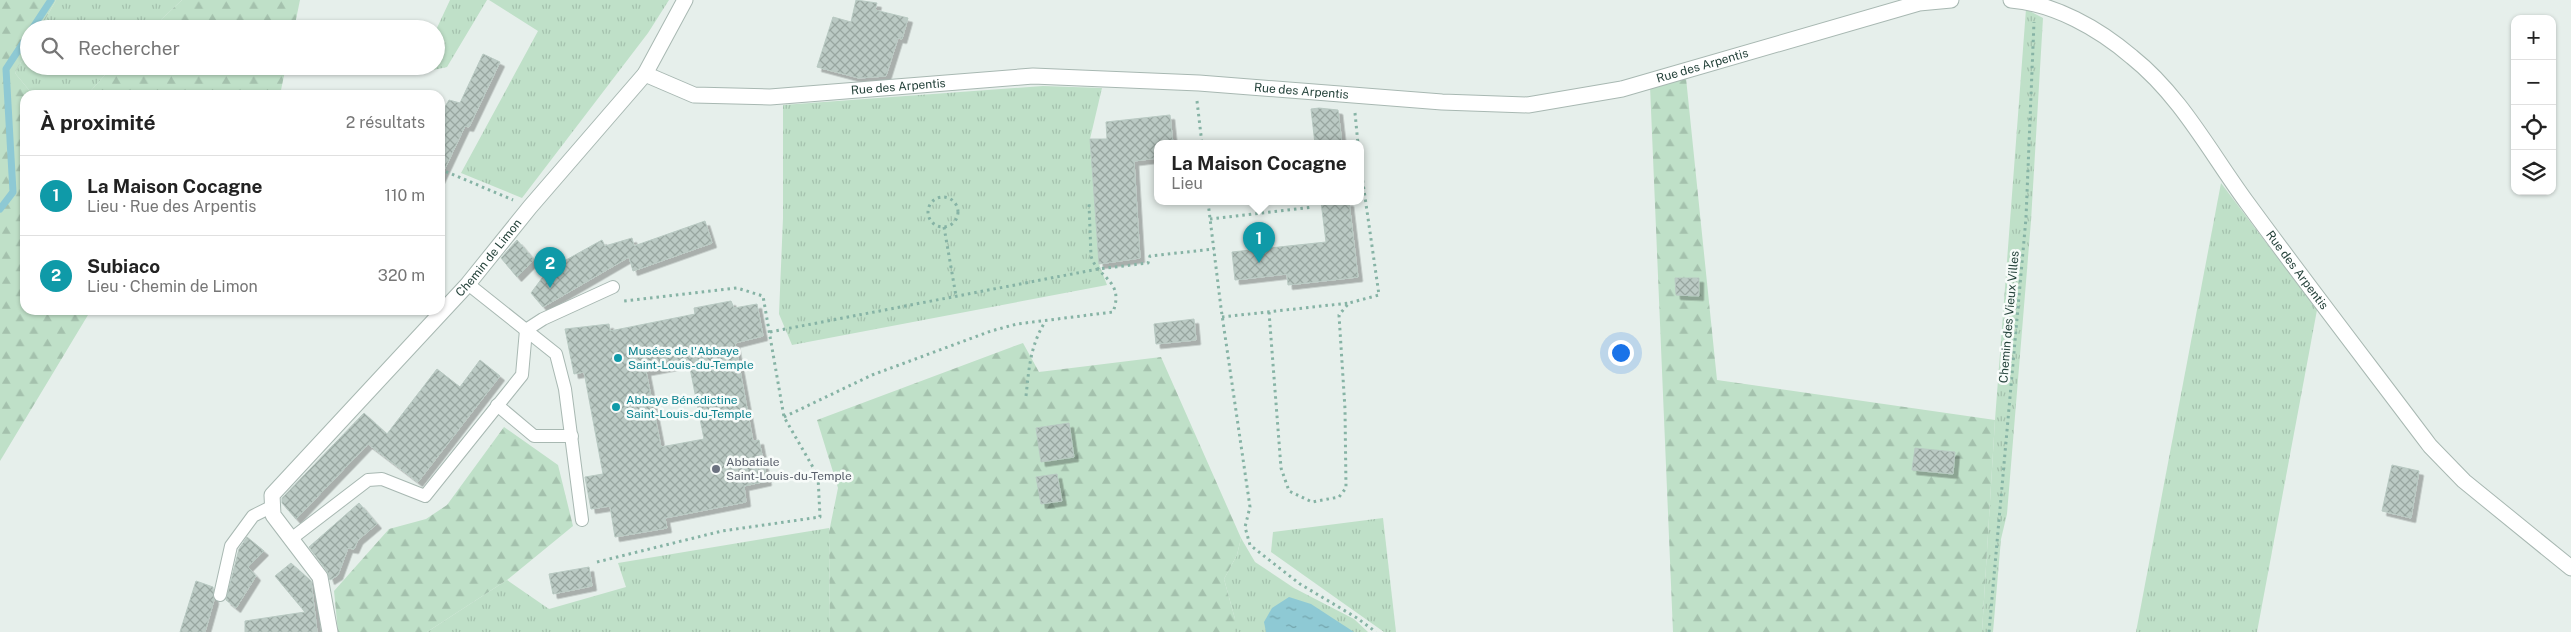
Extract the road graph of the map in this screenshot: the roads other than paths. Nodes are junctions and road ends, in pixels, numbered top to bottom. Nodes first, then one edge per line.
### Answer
1 (685, 0) edge
2 (1951, 0) edge
3 (2011, 0) edge
4 (645, 74) junction
5 (468, 284) junction
6 (613, 286) road end
7 (445, 309) edge
8 (439, 315) edge
9 (526, 330) junction
10 (498, 405) junction
11 (572, 436) junction
12 (273, 506) junction
13 (582, 520) dead end
14 (291, 539) junction
15 (2571, 568) edge
16 (220, 595) dead end
17 (330, 632) edge

1 - 4 street, Chemin de Limon
2 - 4 street, Rue des Arpentis
3 - 15 street, Rue des Arpentis
4 - 5 street, Chemin de Limon
5 - 7 street, Chemin de Limon
5 - 9 lane
6 - 9 lane
8 - 12 street, Chemin de Limon
9 - 10 lane
9 - 11 lane
10 - 11 lane
10 - 14 lane
11 - 13 lane
12 - 14 street
12 - 16 lane
14 - 17 street

